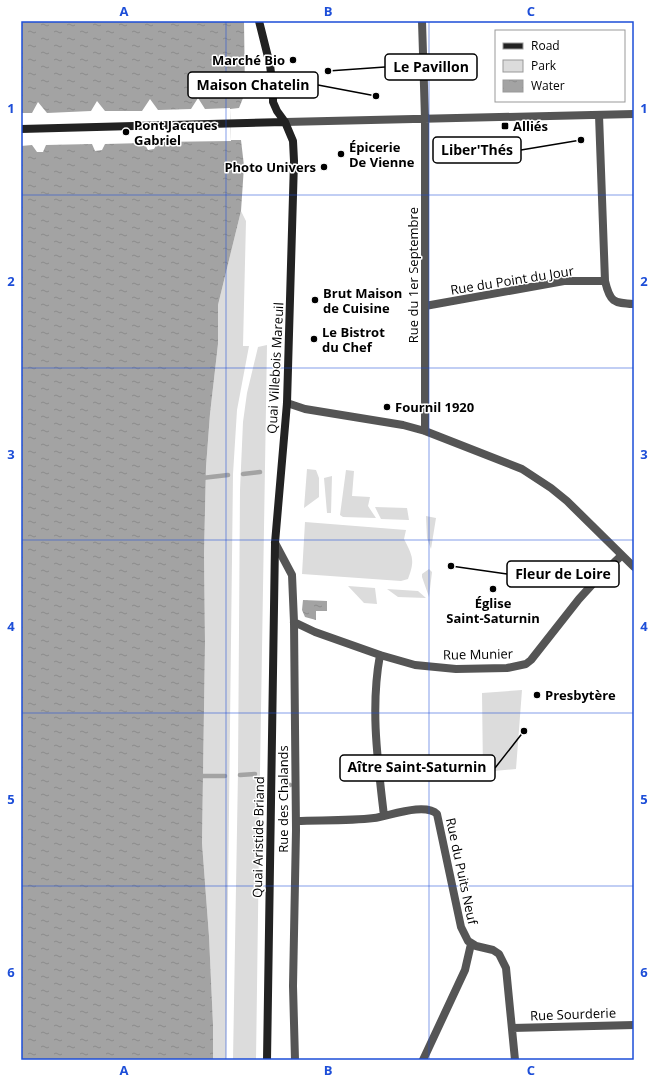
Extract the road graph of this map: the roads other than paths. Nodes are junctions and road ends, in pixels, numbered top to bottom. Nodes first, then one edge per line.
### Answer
1 (258, 21) edge
2 (422, 21) edge
3 (634, 114) edge
4 (599, 115) junction
5 (424, 118) junction
6 (285, 122) junction
7 (21, 129) edge
8 (605, 281) junction
9 (634, 304) edge
10 (424, 306) junction
11 (288, 403) junction
12 (425, 431) junction
13 (275, 543) junction
14 (621, 556) junction
15 (634, 567) edge
16 (273, 615) joint
17 (294, 622) junction
18 (380, 655) junction
19 (384, 816) junction
20 (296, 820) junction
21 (471, 944) junction
22 (634, 1025) edge
23 (512, 1028) junction
24 (267, 1060) edge
25 (295, 1060) edge
26 (423, 1060) edge
27 (514, 1060) edge

1 - 6 main road, Quai Villebois Mareuil
2 - 5 street, Rue du 1er Septembre
3 - 4 street
4 - 5 street
4 - 8 street
5 - 6 street
5 - 10 street, Rue du 1er Septembre
6 - 7 main road
6 - 11 main road, Quai Villebois Mareuil
8 - 9 street
8 - 10 street, Rue du Point du Jour
10 - 12 street, Rue du 1er Septembre
11 - 12 street
11 - 13 main road, Quai Villebois Mareuil
12 - 14 street
13 - 16 main road, Quai Villebois Mareuil
13 - 17 street, Rue des Chalands
14 - 15 street
14 - 18 street, Rue Munier
16 - 24 main road, Quai Aristide Briand
17 - 18 street, Rue Munier
17 - 20 street, Rue des Chalands
18 - 19 street
19 - 20 street
19 - 21 street, Rue du Puits Neuf
20 - 25 street, Rue des Chalands
21 - 23 street, Rue du Puits Neuf
21 - 26 street
22 - 23 street, Rue Sourderie
23 - 27 street, Rue du Puits Neuf

